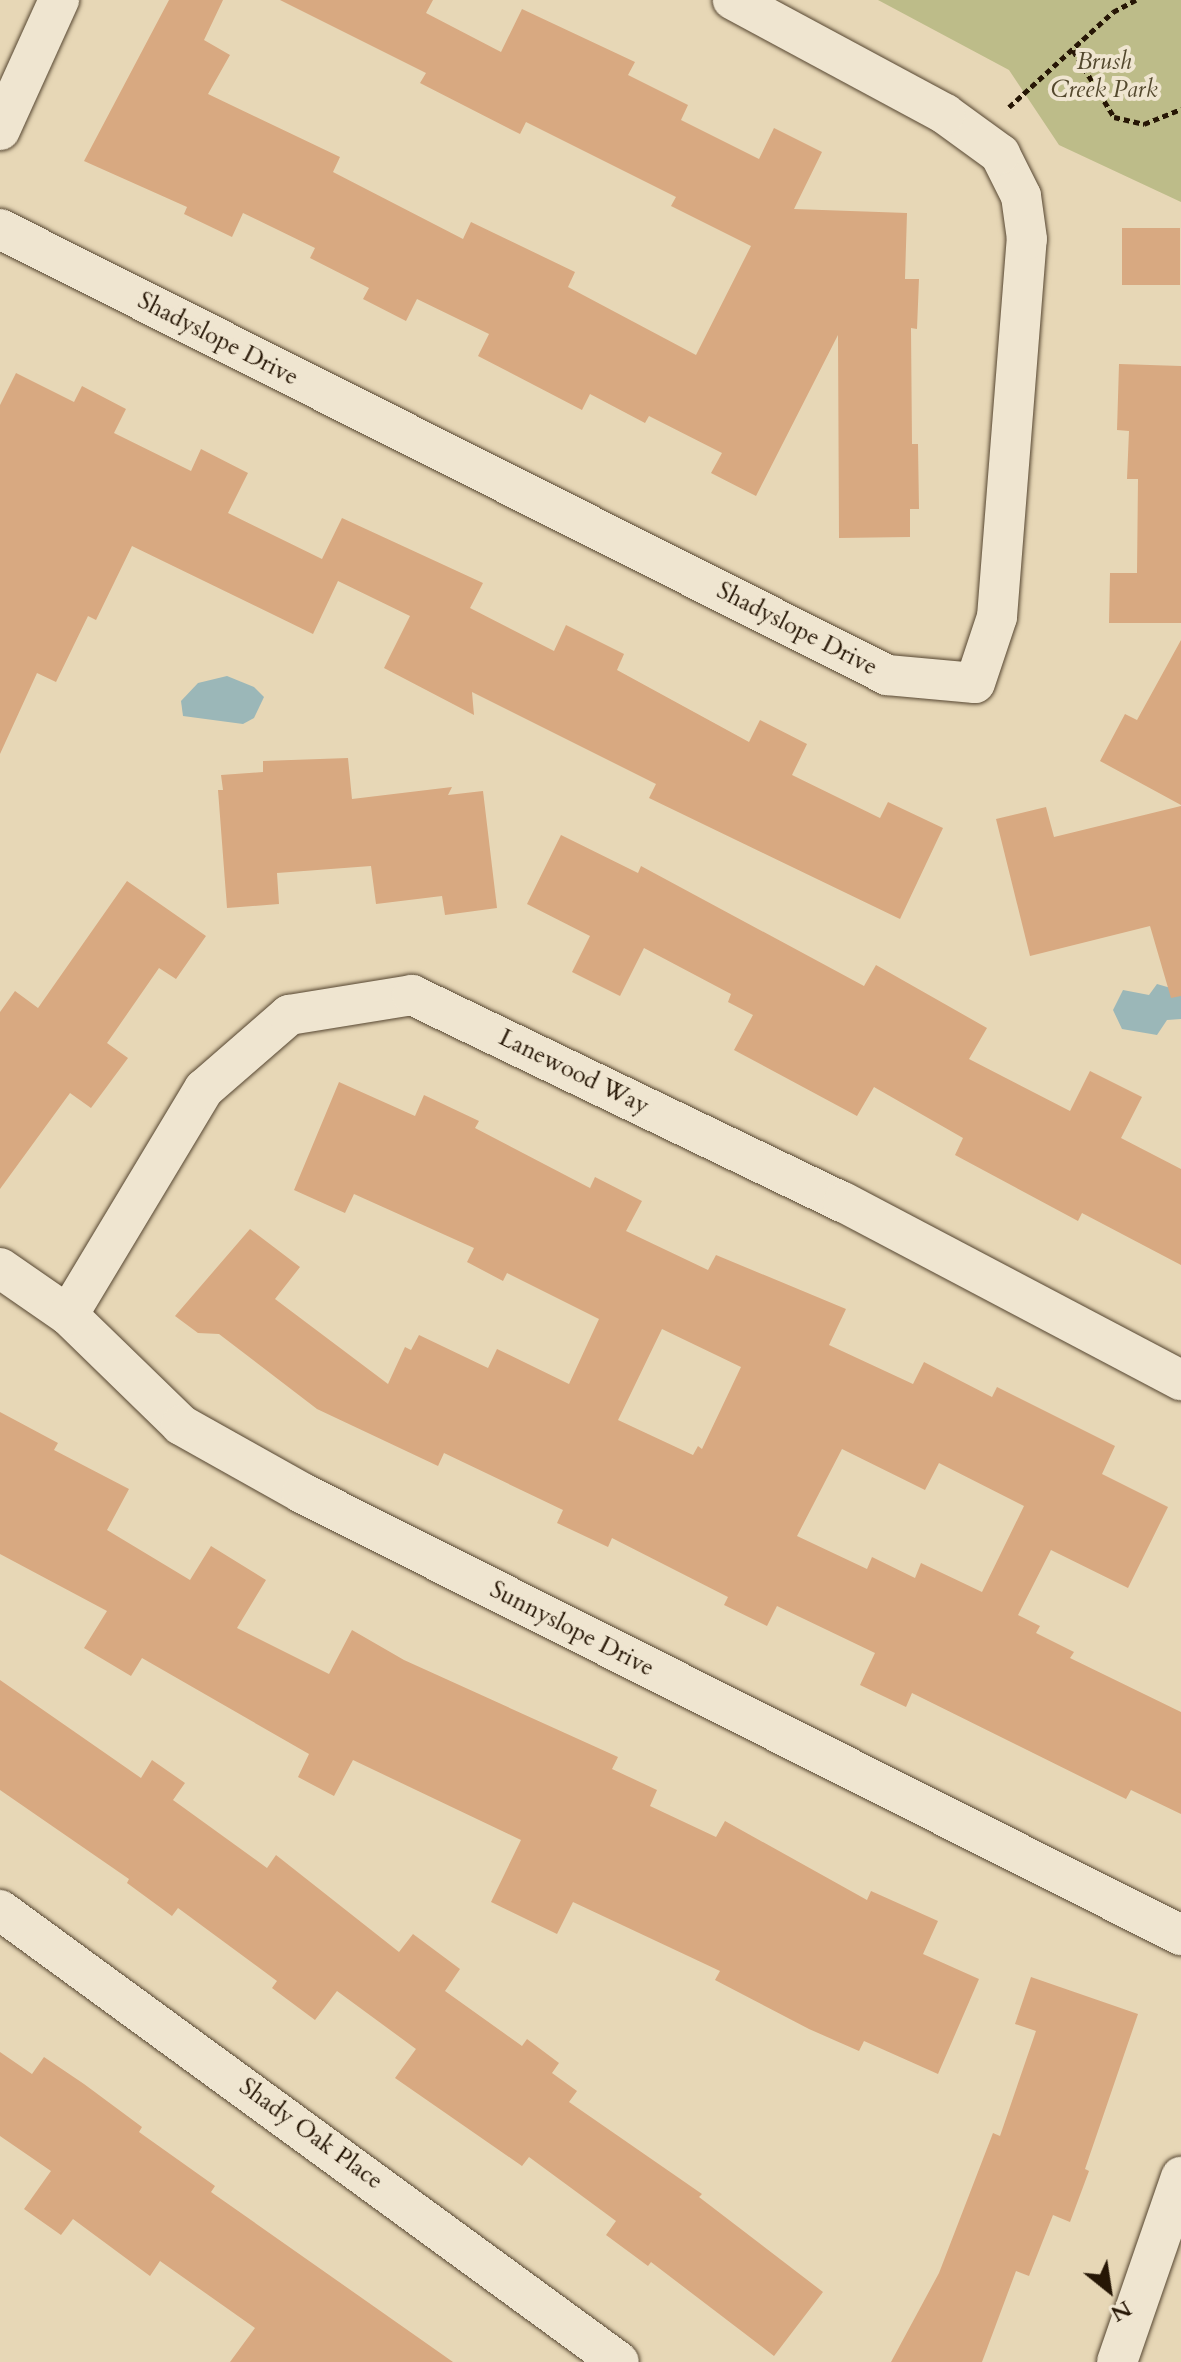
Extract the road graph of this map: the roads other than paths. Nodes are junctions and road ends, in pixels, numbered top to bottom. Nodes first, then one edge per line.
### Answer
1 (59, 0) edge
2 (733, 0) edge
3 (0, 130) edge
4 (0, 229) edge
5 (0, 1268) edge
6 (68, 1315) junction
7 (1181, 1380) edge
8 (0, 1910) edge
9 (1181, 1935) edge
10 (1181, 2177) edge
11 (619, 2362) edge
12 (1117, 2362) edge

1 - 3 street
2 - 4 street, Shadyslope Drive
5 - 6 street, Sunnyslope Drive
6 - 7 street, Lanewood Way
6 - 9 street, Sunnyslope Drive
8 - 11 street, Shady Oak Place
10 - 12 street

